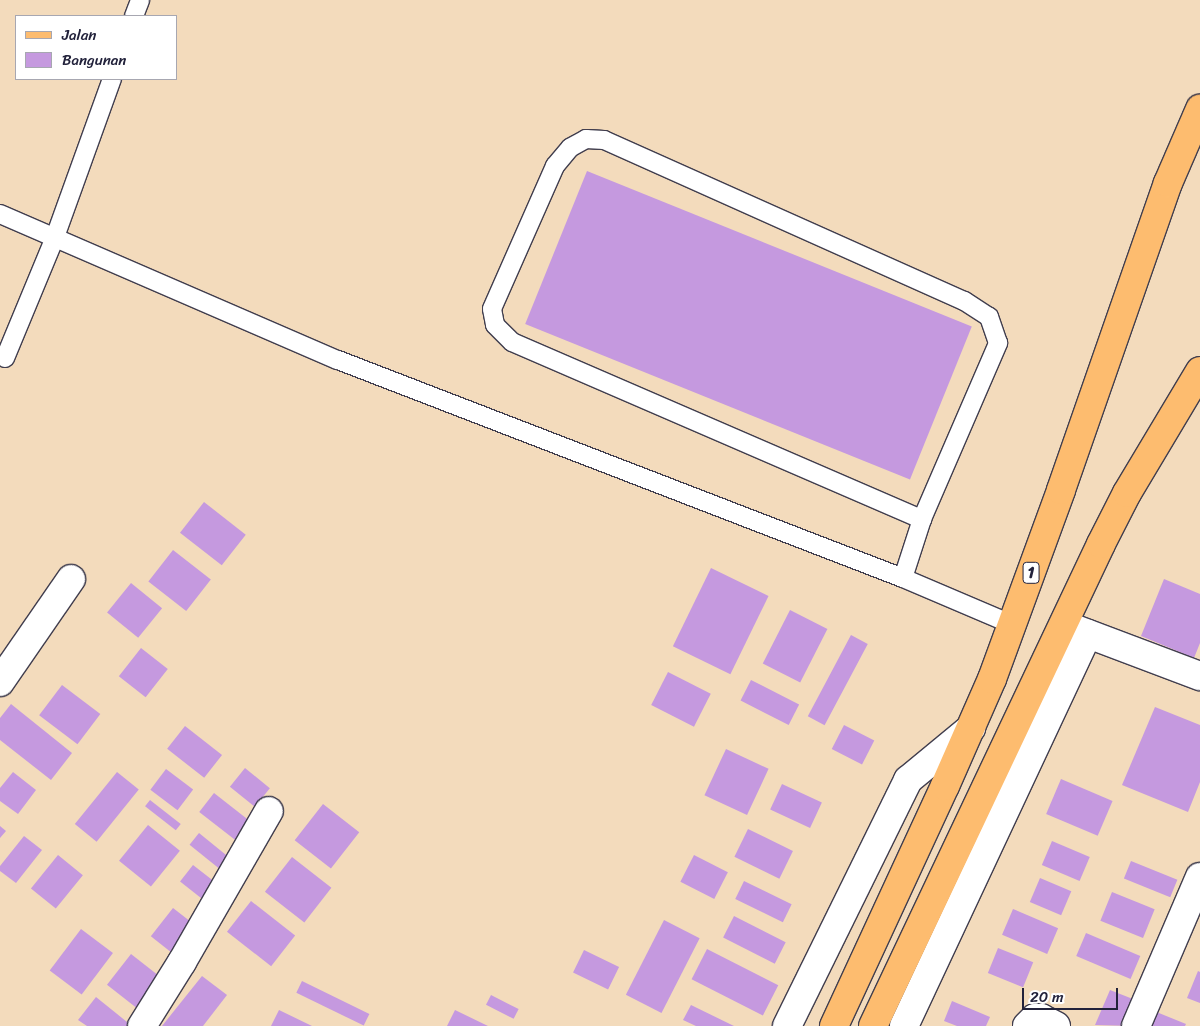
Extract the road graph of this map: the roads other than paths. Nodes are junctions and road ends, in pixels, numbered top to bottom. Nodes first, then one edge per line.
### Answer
1 (140, 0) edge
2 (134, 15) edge
3 (112, 80) edge
4 (1200, 109) edge
5 (1200, 149) edge
6 (1168, 183) junction
7 (0, 214) edge
8 (55, 237) junction
9 (5, 358) dead end
10 (1200, 370) edge
11 (922, 519) junction
12 (903, 578) junction
13 (71, 579) dead end
14 (1013, 626) junction
15 (1076, 630) junction
16 (1200, 676) edge
17 (0, 682) edge
18 (971, 728) junction
19 (268, 811) dead end
20 (1200, 877) edge
21 (142, 1026) edge
22 (787, 1026) edge
23 (834, 1026) edge
24 (873, 1026) edge
25 (904, 1026) edge
26 (1027, 1026) edge
27 (1056, 1026) edge
28 (1136, 1026) edge

1 - 2 lane
3 - 8 lane
4 - 6 main road, 1
5 - 6 main road
6 - 14 main road, 1
7 - 8 lane
8 - 9 lane
8 - 12 lane
10 - 15 main road
11 - 11 lane
11 - 12 lane
12 - 14 lane
13 - 17 street
14 - 18 main road, 1
15 - 16 street
15 - 24 main road
15 - 25 street
18 - 22 street
18 - 23 main road, 1
19 - 21 street
20 - 28 street
26 - 27 street

